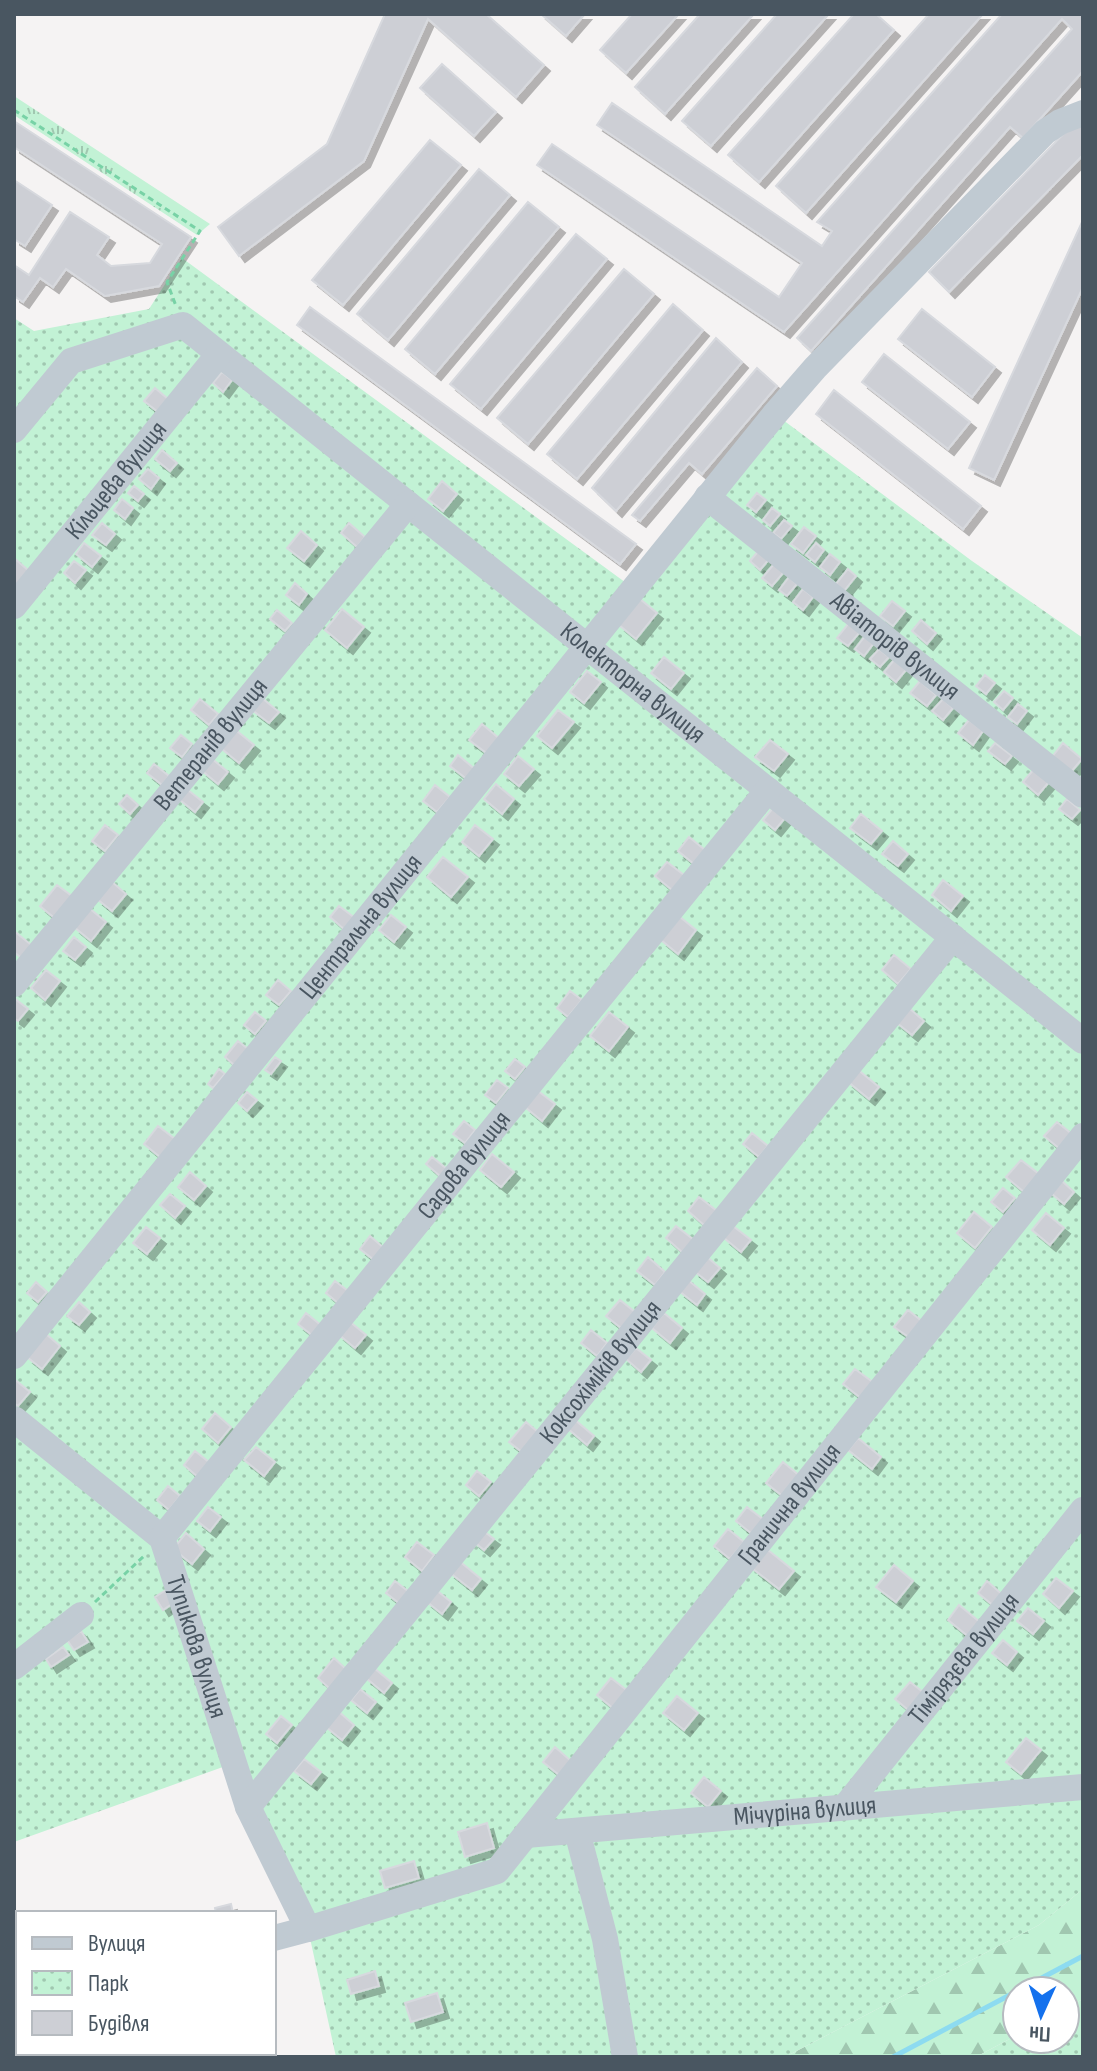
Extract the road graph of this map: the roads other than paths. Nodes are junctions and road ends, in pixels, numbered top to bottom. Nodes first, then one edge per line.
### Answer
1 (1083, 113) edge
2 (219, 354) junction
3 (14, 430) edge
4 (707, 497) junction
5 (408, 504) junction
6 (14, 606) edge
7 (587, 647) junction
8 (768, 790) junction
9 (1083, 795) edge
10 (953, 937) junction
11 (14, 984) edge
12 (1083, 1041) edge
13 (1083, 1136) edge
14 (14, 1356) edge
15 (14, 1419) edge
16 (1083, 1510) edge
17 (162, 1538) junction
18 (81, 1615) road end
19 (14, 1667) edge
20 (1083, 1787) edge
21 (248, 1807) junction
22 (845, 1807) junction
23 (577, 1831) junction
24 (526, 1835) junction
25 (308, 1929) junction
26 (276, 1937) edge
27 (625, 2057) edge

1 - 4 street, Центральна вулиця
2 - 3 street, Колекторна вулиця
2 - 5 street, Колекторна вулиця
2 - 6 street, Кільцева вулиця
4 - 7 street, Центральна вулиця
4 - 9 street, Авіаторів вулиця
5 - 7 street, Колекторна вулиця
5 - 11 street, Ветеранів вулиця
7 - 8 street, Колекторна вулиця
7 - 14 street, Центральна вулиця
8 - 10 street, Колекторна вулиця
8 - 17 street, Садова вулиця
10 - 12 street, Колекторна вулиця
10 - 21 street, Коксохіміків вулиця
13 - 24 street, Гранична вулиця
15 - 17 street
16 - 22 street, Тімірязєва вулиця
17 - 21 street, Тупикова вулиця
18 - 19 street
20 - 22 street, Мічуріна вулиця
21 - 25 street, Тупикова вулиця
22 - 23 street, Мічуріна вулиця
23 - 24 street, Мічуріна вулиця
23 - 27 street
24 - 25 street, Гранична вулиця
25 - 26 street

